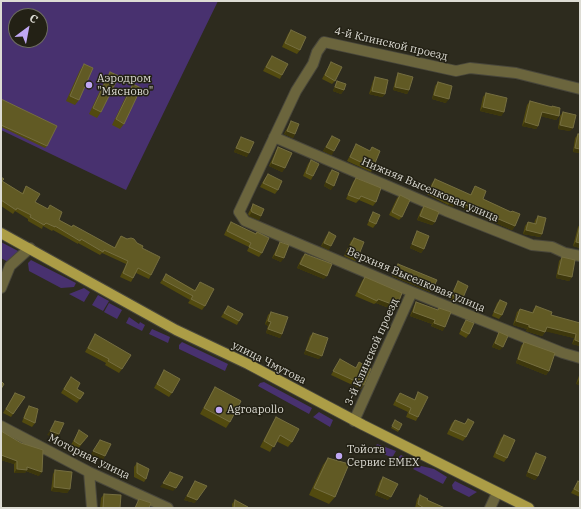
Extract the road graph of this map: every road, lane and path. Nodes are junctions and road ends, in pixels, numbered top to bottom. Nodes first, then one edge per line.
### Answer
1 (580, 89) edge
2 (274, 136) junction
3 (245, 221) joint
4 (1, 233) edge
5 (30, 248) junction
6 (580, 256) edge
7 (1, 288) edge
8 (412, 292) junction
9 (580, 358) edge
10 (354, 421) junction
11 (1, 426) edge
12 (89, 472) junction
13 (497, 493) junction
14 (92, 508) edge
15 (168, 508) edge
16 (490, 508) edge
17 (529, 508) edge

1 - 2 street, 4-й Клинской проезд
2 - 3 street, 4-й Клинской проезд
2 - 6 street, Нижняя Выселковая улица
3 - 8 street, Верхняя Выселковая улица
4 - 5 main road, улица Чмутова
5 - 7 street
5 - 10 main road, улица Чмутова
8 - 9 street, Верхняя Выселковая улица
8 - 10 street, 3-й Клинской проезд
10 - 13 main road, улица Чмутова
11 - 12 street, Моторная улица
12 - 14 street
12 - 15 street, Моторная улица
13 - 16 street
13 - 17 main road, улица Чмутова

